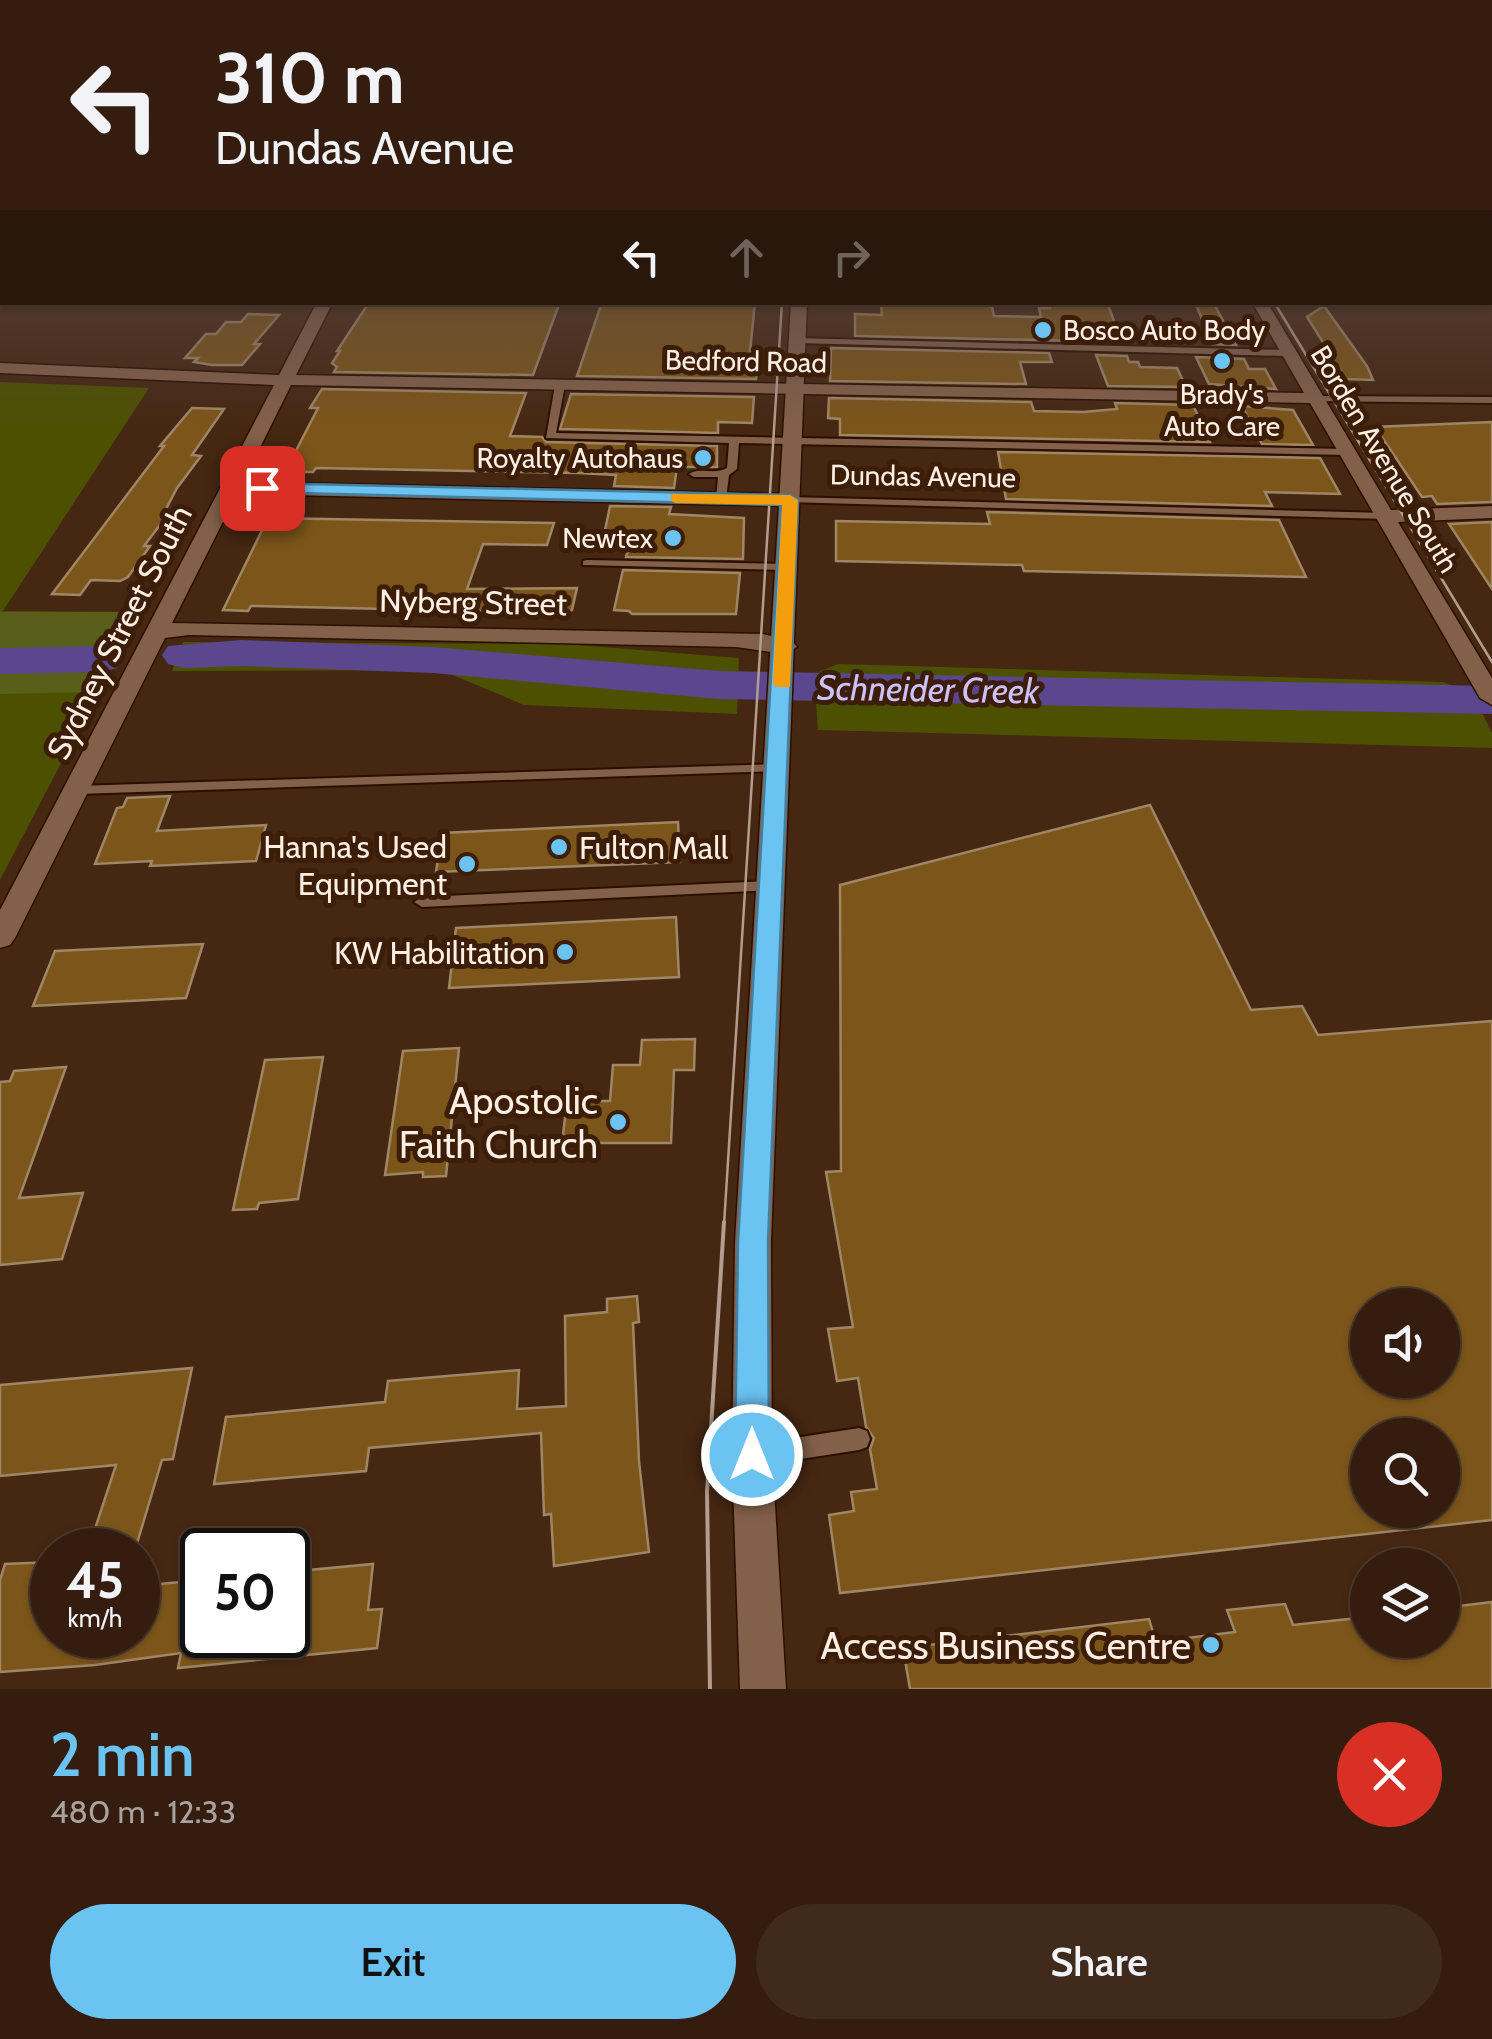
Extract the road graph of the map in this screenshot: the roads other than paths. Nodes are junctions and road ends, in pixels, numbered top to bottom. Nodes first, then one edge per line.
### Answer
1 (323, 305) edge
2 (799, 305) edge
3 (1261, 305) edge
4 (797, 340) junction
5 (1286, 353) junction
6 (0, 368) edge
7 (284, 380) junction
8 (560, 385) junction
9 (794, 390) junction
10 (1313, 398) junction
11 (1492, 400) edge
12 (734, 440) junction
13 (792, 441) junction
14 (1346, 452) junction
15 (694, 474) dead end
16 (724, 474) junction
17 (232, 488) junction
18 (721, 499) junction
19 (790, 500) junction
20 (1492, 512) edge
21 (1386, 516) junction
22 (586, 563) dead end
23 (787, 568) junction
24 (159, 632) junction
25 (785, 657) junction
26 (1489, 692) edge
27 (778, 768) junction
28 (77, 790) junction
29 (771, 886) junction
30 (422, 902) dead end
31 (0, 938) edge
32 (859, 1439) dead end
33 (752, 1455) junction
34 (763, 1689) edge

1 - 7 street, Sydney Street South
2 - 4 street
3 - 5 street, Borden Avenue South
4 - 5 lane
4 - 9 street
5 - 10 street, Borden Avenue South
6 - 7 street, Bedford Road
7 - 8 street, Bedford Road
7 - 17 street, Sydney Street South
8 - 9 street, Bedford Road
8 - 12 lane
9 - 10 street, Bedford Road
9 - 13 street
10 - 11 lane, Bedford Road
10 - 14 street, Borden Avenue South
12 - 13 lane
12 - 16 lane
13 - 14 lane
13 - 19 street
14 - 21 street, Borden Avenue South
15 - 16 lane
16 - 18 lane
17 - 18 street, Dundas Avenue
17 - 24 street, Sydney Street South
18 - 19 street, Dundas Avenue
19 - 21 lane, Dundas Avenue
19 - 23 street
20 - 21 street, Dundas Avenue
21 - 26 street, Borden Avenue South
22 - 23 lane
23 - 25 street
24 - 25 street, Nyberg Street
24 - 28 street, Sydney Street South
25 - 27 street
27 - 28 lane
27 - 29 street
28 - 31 street, Sydney Street South
29 - 30 lane
29 - 33 street
32 - 33 lane
33 - 34 street

